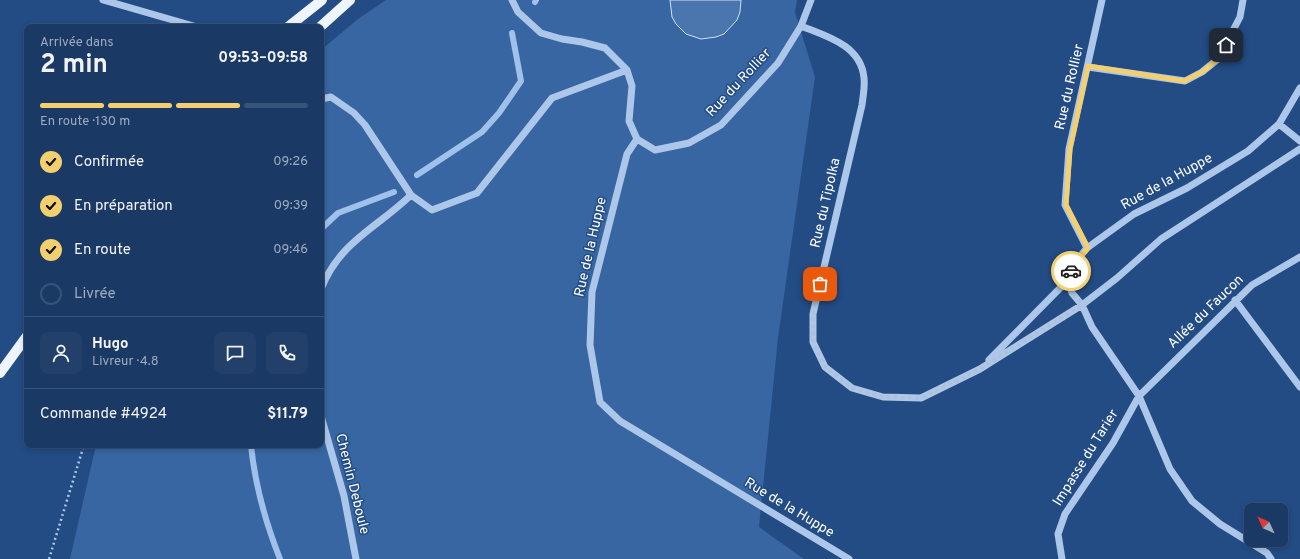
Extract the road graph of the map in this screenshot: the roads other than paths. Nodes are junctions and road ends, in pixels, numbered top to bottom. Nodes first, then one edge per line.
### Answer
1 (103, 0) edge
2 (322, 0) edge
3 (350, 0) edge
4 (512, 0) edge
5 (811, 0) edge
6 (1102, 0) edge
7 (1243, 0) edge
8 (175, 22) junction
9 (178, 24) edge
10 (184, 24) edge
11 (292, 24) edge
12 (323, 24) edge
13 (801, 26) junction
14 (1088, 66) junction
15 (627, 70) junction
16 (1300, 88) edge
17 (324, 98) edge
18 (1279, 124) junction
19 (637, 140) junction
20 (1300, 141) edge
21 (1300, 149) edge
22 (411, 196) junction
23 (1088, 248) junction
24 (1300, 257) edge
25 (1068, 280) junction
26 (324, 282) edge
27 (1235, 300) junction
28 (1082, 305) junction
29 (24, 335) edge
30 (24, 340) edge
31 (17, 348) junction
32 (980, 369) junction
33 (0, 373) edge
34 (1300, 387) edge
35 (1139, 396) junction
36 (324, 426) edge
37 (356, 559) edge
38 (849, 559) edge
39 (1062, 559) edge
40 (1271, 559) edge

1 - 8 street
2 - 11 main road
3 - 12 main road
4 - 15 street
5 - 13 street, Rue du Rollier
6 - 14 street, Rue du Rollier
7 - 14 street
8 - 9 street
8 - 10 street
13 - 19 street, Rue du Rollier
13 - 32 street, Rue du Tipolka
14 - 23 street, Rue du Rollier
15 - 19 street
15 - 22 street
16 - 18 street, Rue de la Huppe
17 - 22 street
18 - 20 street
18 - 23 street, Rue de la Huppe
19 - 38 street, Rue de la Huppe
21 - 28 street
22 - 26 street
23 - 25 street, Rue de la Huppe
24 - 27 street, Allée du Faucon
25 - 28 street
25 - 32 street
27 - 34 street
27 - 35 street, Allée du Faucon
28 - 32 street
28 - 35 street
29 - 31 main road
30 - 31 main road
31 - 33 main road
35 - 39 street, Impasse du Tarier
35 - 40 street
36 - 37 street, Chemin Deboule

